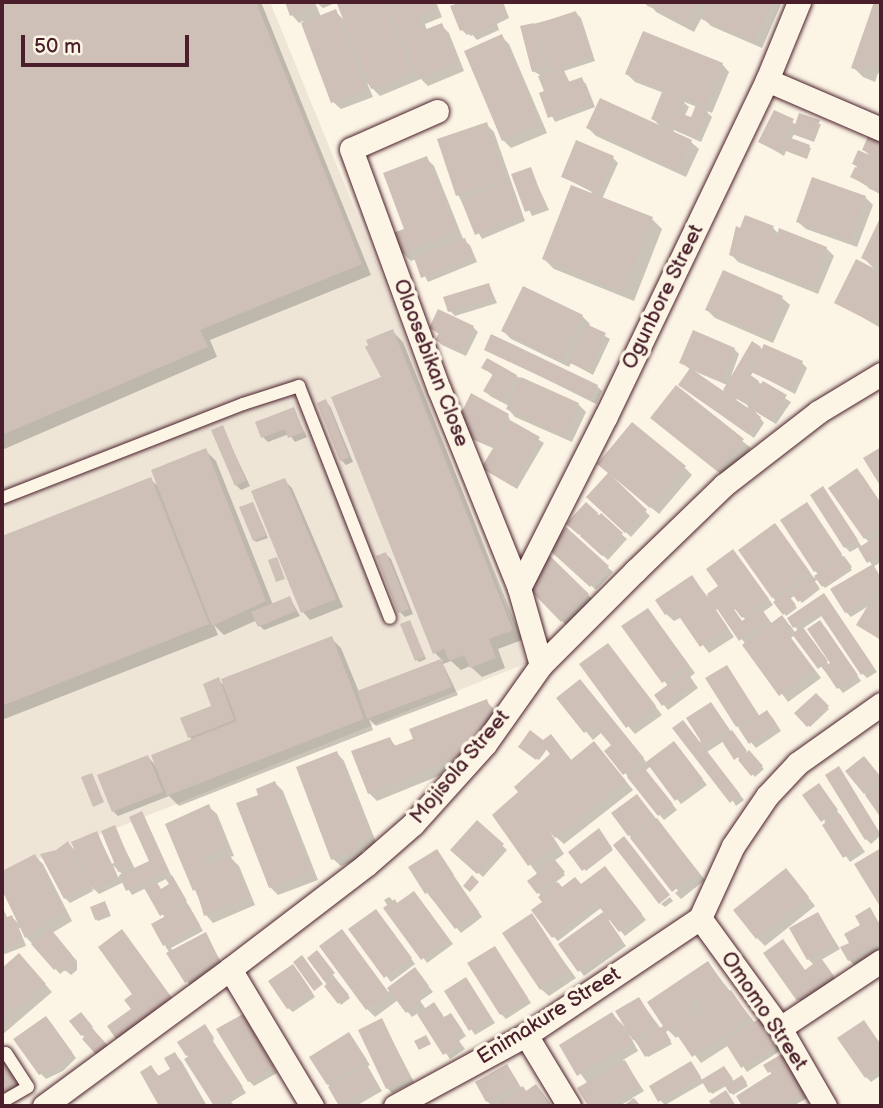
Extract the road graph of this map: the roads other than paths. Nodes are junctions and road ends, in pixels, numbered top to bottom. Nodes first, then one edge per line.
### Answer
1 (799, 2) edge
2 (767, 80) junction
3 (437, 111) dead end
4 (881, 129) edge
5 (881, 374) edge
6 (2, 498) edge
7 (519, 589) junction
8 (390, 618) dead end
9 (541, 665) junction
10 (881, 704) edge
11 (700, 918) junction
12 (881, 961) edge
13 (230, 969) junction
14 (780, 1028) junction
15 (526, 1035) junction
16 (2, 1055) edge
17 (2, 1102) edge
18 (44, 1106) edge
19 (312, 1106) edge
20 (395, 1106) edge
21 (569, 1106) edge
22 (825, 1106) edge

1 - 2 street, Ogunbore Street
2 - 4 street
2 - 7 street, Ogunbore Street
3 - 7 street, Olaosebikan Close
5 - 9 street, Mojisola Street
6 - 8 lane
7 - 9 street, Olaosebikan Close
9 - 13 street, Mojisola Street
10 - 11 street
11 - 14 street, Omomo Street
11 - 15 street, Enimakure Street
12 - 14 street
13 - 18 street, Mojisola Street
13 - 19 street
14 - 22 street, Omomo Street
15 - 20 street, Enimakure Street
15 - 21 street
16 - 17 lane

